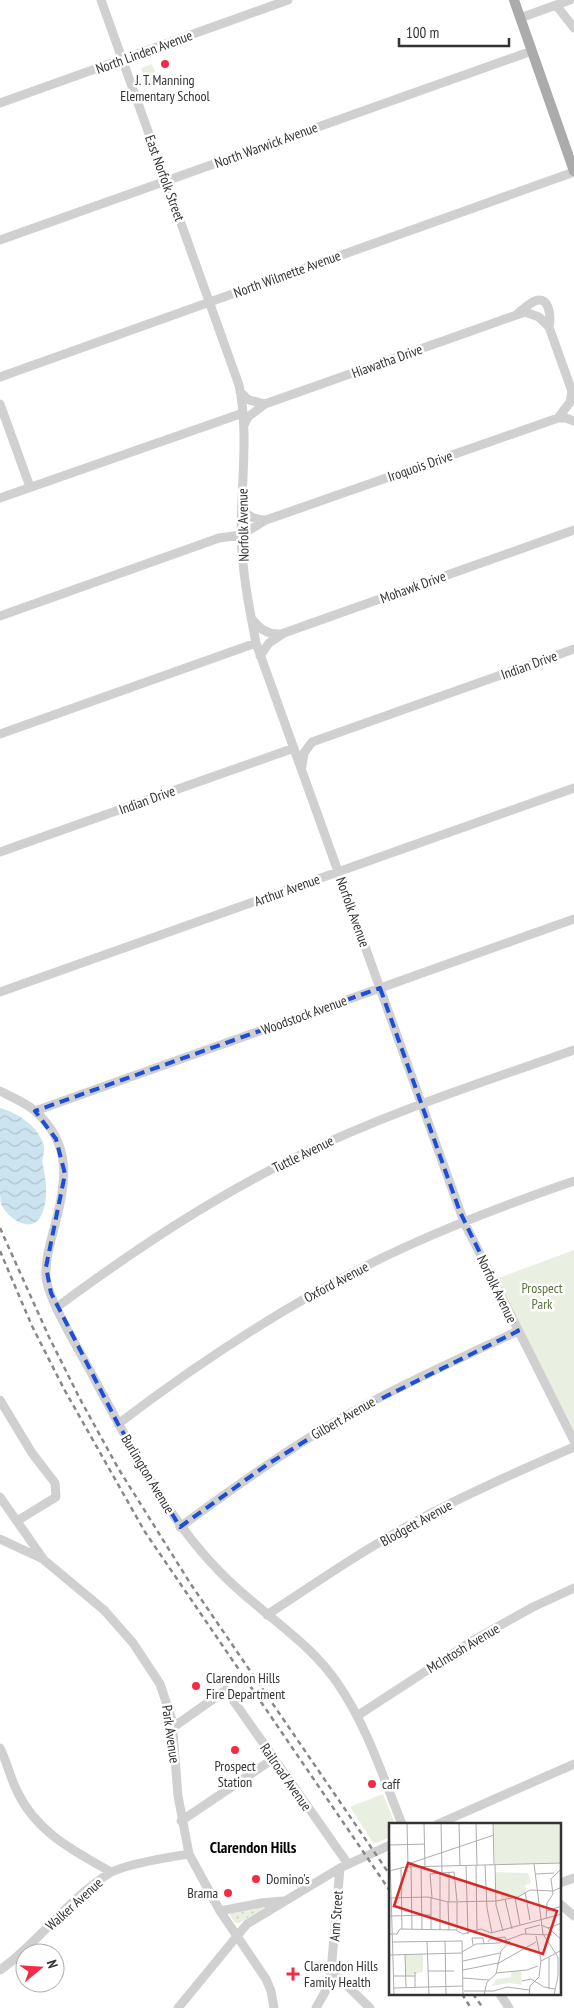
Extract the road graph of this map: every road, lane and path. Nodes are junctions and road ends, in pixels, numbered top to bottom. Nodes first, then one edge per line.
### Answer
1 (101, 0) edge
2 (288, 0) edge
3 (514, 0) edge
4 (570, 0) edge
5 (556, 5) junction
6 (520, 18) junction
7 (574, 28) edge
8 (532, 51) junction
9 (122, 60) junction
10 (0, 103) edge
11 (574, 172) edge
12 (166, 181) junction
13 (0, 240) edge
14 (209, 302) junction
15 (518, 314) junction
16 (549, 327) junction
17 (229, 357) joint
18 (0, 377) edge
19 (240, 392) junction
20 (573, 394) edge
21 (0, 404) edge
22 (265, 404) junction
23 (243, 413) junction
24 (558, 418) junction
25 (574, 421) edge
26 (244, 425) junction
27 (30, 487) junction
28 (0, 498) edge
29 (241, 501) junction
30 (266, 520) junction
31 (574, 530) edge
32 (241, 535) junction
33 (0, 616) edge
34 (251, 617) junction
35 (284, 633) junction
36 (256, 643) junction
37 (574, 649) edge
38 (260, 656) junction
39 (0, 734) edge
40 (289, 735) junction
41 (312, 742) junction
42 (294, 748) junction
43 (302, 767) junction
44 (574, 788) edge
45 (0, 852) edge
46 (338, 871) junction
47 (574, 919) edge
48 (380, 988) junction
49 (0, 992) edge
50 (574, 1050) edge
51 (0, 1091) edge
52 (421, 1104) junction
53 (35, 1111) junction
54 (574, 1181) edge
55 (464, 1222) junction
56 (57, 1307) junction
57 (518, 1331) junction
58 (0, 1400) edge
59 (118, 1424) junction
60 (574, 1441) edge
61 (574, 1448) edge
62 (0, 1497) edge
63 (17, 1521) junction
64 (180, 1527) junction
65 (0, 1539) edge
66 (44, 1560) junction
67 (574, 1588) edge
68 (267, 1615) junction
69 (357, 1716) junction
70 (172, 1728) junction
71 (0, 1748) edge
72 (274, 1759) junction
73 (574, 1764) edge
74 (181, 1821) junction
75 (402, 1823) edge
76 (440, 1823) edge
77 (389, 1845) edge
78 (189, 1854) junction
79 (344, 1866) junction
80 (111, 1872) junction
81 (574, 1878) edge
82 (562, 1882) edge
83 (285, 1901) junction
84 (562, 1906) edge
85 (220, 1911) junction
86 (574, 1916) edge
87 (237, 1936) junction
88 (0, 1970) edge
89 (332, 1971) junction
90 (501, 1996) edge
91 (178, 2008) edge
92 (274, 2008) edge
93 (316, 2008) edge
94 (370, 2008) edge
95 (509, 2008) edge

1 - 9 street, East Norfolk Street
2 - 9 street, North Linden Avenue
3 - 6 main road
4 - 5 street
5 - 6 street
5 - 7 street
6 - 8 main road
8 - 11 main road
8 - 12 street, North Warwick Avenue
9 - 10 street, North Linden Avenue
9 - 12 street, East Norfolk Street
11 - 14 street, North Wilmette Avenue
12 - 13 street, North Warwick Avenue
12 - 14 street, East Norfolk Street
14 - 17 street, East Norfolk Street
14 - 18 street, North Wilmette Avenue
15 - 16 street, Hiawatha Drive
15 - 16 street
15 - 22 street, Hiawatha Drive
16 - 20 street
17 - 19 street, Norfolk Avenue
19 - 22 street
19 - 23 street, Norfolk Avenue
20 - 24 street
21 - 27 street
22 - 26 street, Hiawatha Drive
23 - 26 street, Norfolk Avenue
23 - 27 street
24 - 25 street, Iroquois Drive
24 - 30 street, Iroquois Drive
26 - 29 street, Norfolk Avenue
27 - 28 street
29 - 30 street
29 - 32 street, Norfolk Avenue
30 - 32 street, Iroquois Drive
31 - 35 street, Mohawk Drive
32 - 33 street, Iroquois Drive
32 - 34 street, Norfolk Avenue
34 - 35 street
34 - 36 street, Norfolk Avenue
35 - 38 street, Mohawk Drive
36 - 38 street, Norfolk Avenue
36 - 39 street
37 - 41 street, Indian Drive
38 - 40 street, Norfolk Avenue
40 - 41 street
40 - 42 street, Norfolk Avenue
41 - 43 street
42 - 43 street, Norfolk Avenue
42 - 45 street, Indian Drive
43 - 46 street, Norfolk Avenue
44 - 46 street, Arthur Avenue
46 - 48 street, Norfolk Avenue
46 - 49 street, Arthur Avenue
47 - 48 street, Woodstock Avenue
48 - 52 street, Norfolk Avenue
48 - 53 street, Woodstock Avenue
50 - 52 street, Tuttle Avenue
51 - 53 street, Burlington Avenue
52 - 55 street, Norfolk Avenue
52 - 56 street, Tuttle Avenue
53 - 56 street, Burlington Avenue
54 - 55 street, Oxford Avenue
55 - 57 street, Norfolk Avenue
55 - 59 street, Oxford Avenue
56 - 59 street, Burlington Avenue
57 - 60 street, Norfolk Avenue
57 - 64 street, Gilbert Avenue
58 - 63 street
59 - 64 street, Burlington Avenue
61 - 68 street, Blodgett Avenue
62 - 63 street, Park Avenue
63 - 66 street, Park Avenue
64 - 68 street, Burlington Avenue
65 - 66 street
66 - 70 street, Park Avenue
67 - 69 street, McIntosh Avenue
68 - 69 street, Burlington Avenue
69 - 75 street, Burlington Avenue
70 - 72 street, Railroad Avenue
70 - 74 street, Park Avenue
71 - 80 street
72 - 74 street
72 - 79 street, Railroad Avenue
73 - 76 street
74 - 78 street, Park Avenue
77 - 79 street
78 - 80 street, Walker Avenue
78 - 85 street, Park Avenue
79 - 83 street
79 - 89 street, Ann Street
80 - 88 street, Walker Avenue
81 - 82 street
83 - 85 street
83 - 87 street
84 - 86 street
85 - 87 street, Park Avenue
87 - 91 street
87 - 92 street, Park Avenue
89 - 93 street, Ann Street
89 - 94 street
90 - 95 street

